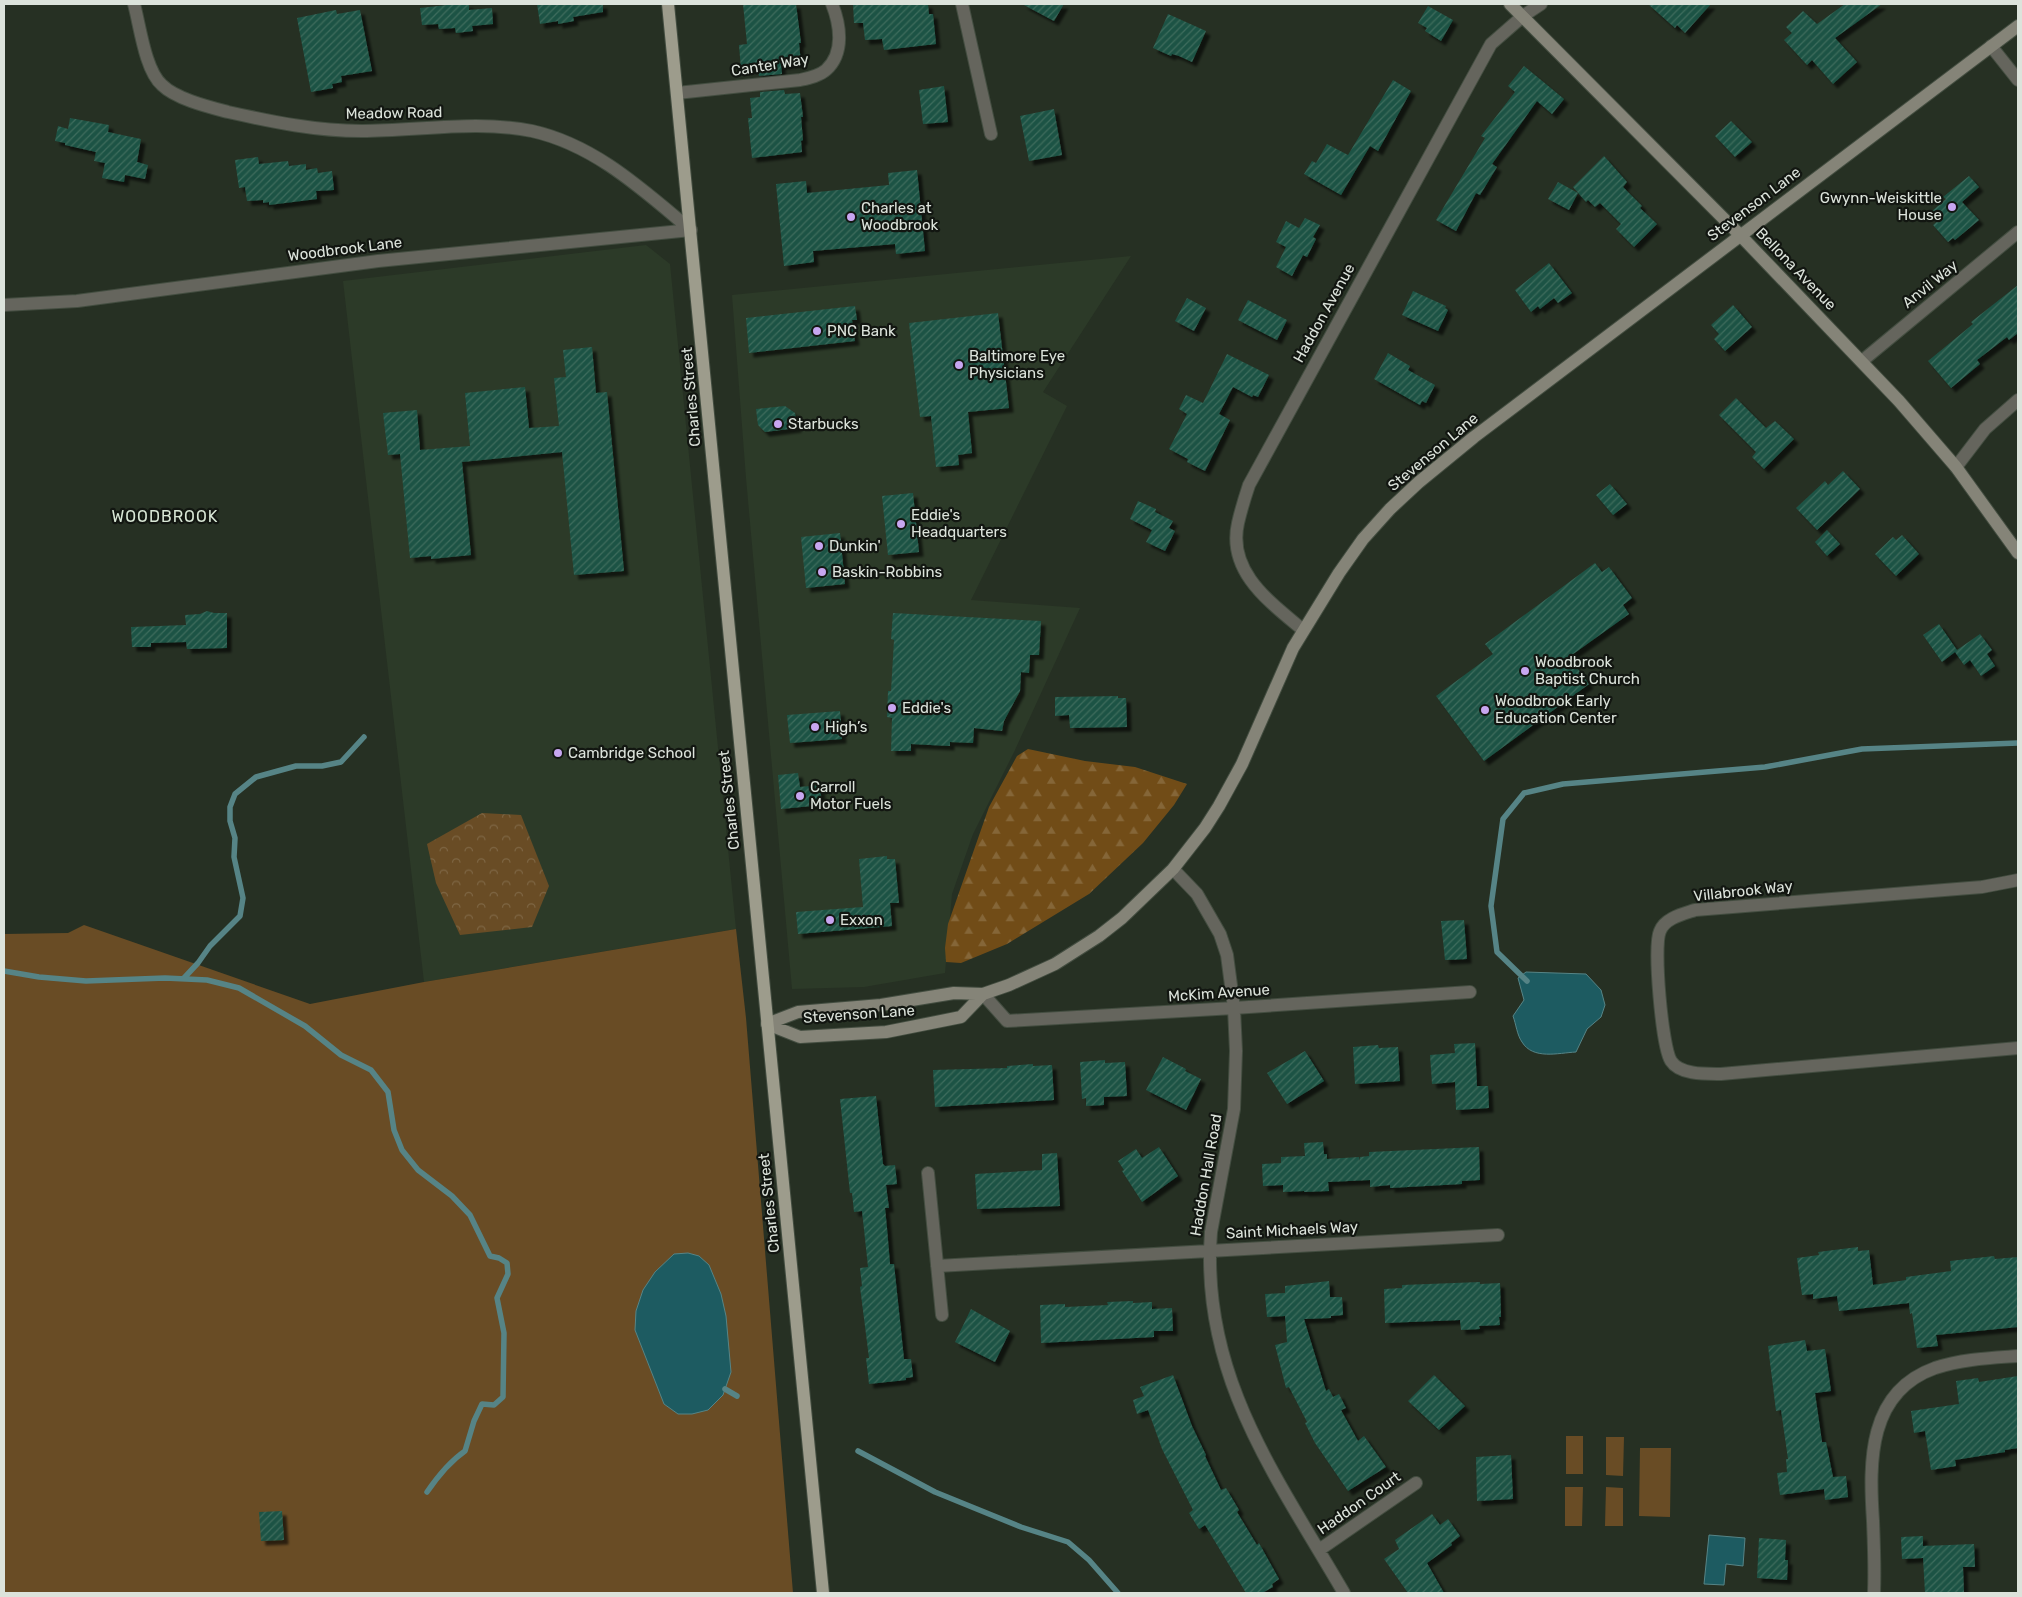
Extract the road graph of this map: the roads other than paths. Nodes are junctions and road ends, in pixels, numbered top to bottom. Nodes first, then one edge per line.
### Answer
1 (134, 4) edge
2 (668, 4) edge
3 (832, 4) edge
4 (962, 4) edge
5 (1510, 4) edge
6 (1541, 4) edge
7 (1523, 16) junction
8 (2018, 26) edge
9 (1992, 46) junction
10 (2018, 80) edge
11 (677, 93) junction
12 (991, 134) dead end
13 (691, 230) junction
14 (2018, 232) edge
15 (1740, 235) junction
16 (4, 305) edge
17 (1862, 361) junction
18 (2018, 400) edge
19 (1956, 467) junction
20 (2018, 553) edge
21 (1303, 630) junction
22 (1173, 869) junction
23 (2018, 880) edge
24 (1470, 992) dead end
25 (983, 994) junction
26 (1234, 1008) junction
27 (767, 1024) junction
28 (2018, 1048) edge
29 (928, 1173) dead end
30 (1498, 1235) dead end
31 (1210, 1251) junction
32 (937, 1266) junction
33 (942, 1315) dead end
34 (2018, 1356) edge
35 (1416, 1483) dead end
36 (1319, 1550) junction
37 (823, 1593) edge
38 (1344, 1593) edge
39 (1874, 1593) edge

1 - 13 street, Meadow Road
2 - 11 main road, Charles Street
3 - 11 street, Canter Way
4 - 12 street
5 - 7 street, Bellona Avenue
6 - 7 street, Haddon Avenue
7 - 15 street, Bellona Avenue
7 - 21 street, Haddon Avenue
8 - 9 street, Stevenson Lane
9 - 10 street
9 - 15 street, Stevenson Lane
11 - 13 main road, Charles Street
13 - 16 street, Woodbrook Lane
13 - 27 main road, Charles Street
14 - 17 street, Anvil Way
15 - 17 street, Bellona Avenue
15 - 21 street, Stevenson Lane
17 - 19 street, Bellona Avenue
18 - 19 street
19 - 20 street, Bellona Avenue
21 - 22 street, Stevenson Lane
22 - 25 street, Stevenson Lane
22 - 26 street, Haddon Hall Road
23 - 28 street, Villabrook Way
24 - 26 street, McKim Avenue
25 - 26 street, McKim Avenue
25 - 27 street, Stevenson Lane
25 - 27 street, Stevenson Lane
26 - 31 street, Haddon Hall Road
27 - 37 main road, Charles Street
29 - 32 street
30 - 31 street, Saint Michaels Way
31 - 32 street, Saint Michaels Way
31 - 36 street, Haddon Hall Road
32 - 33 street
34 - 39 street
35 - 36 street, Haddon Court
36 - 38 street, Haddon Hall Road

